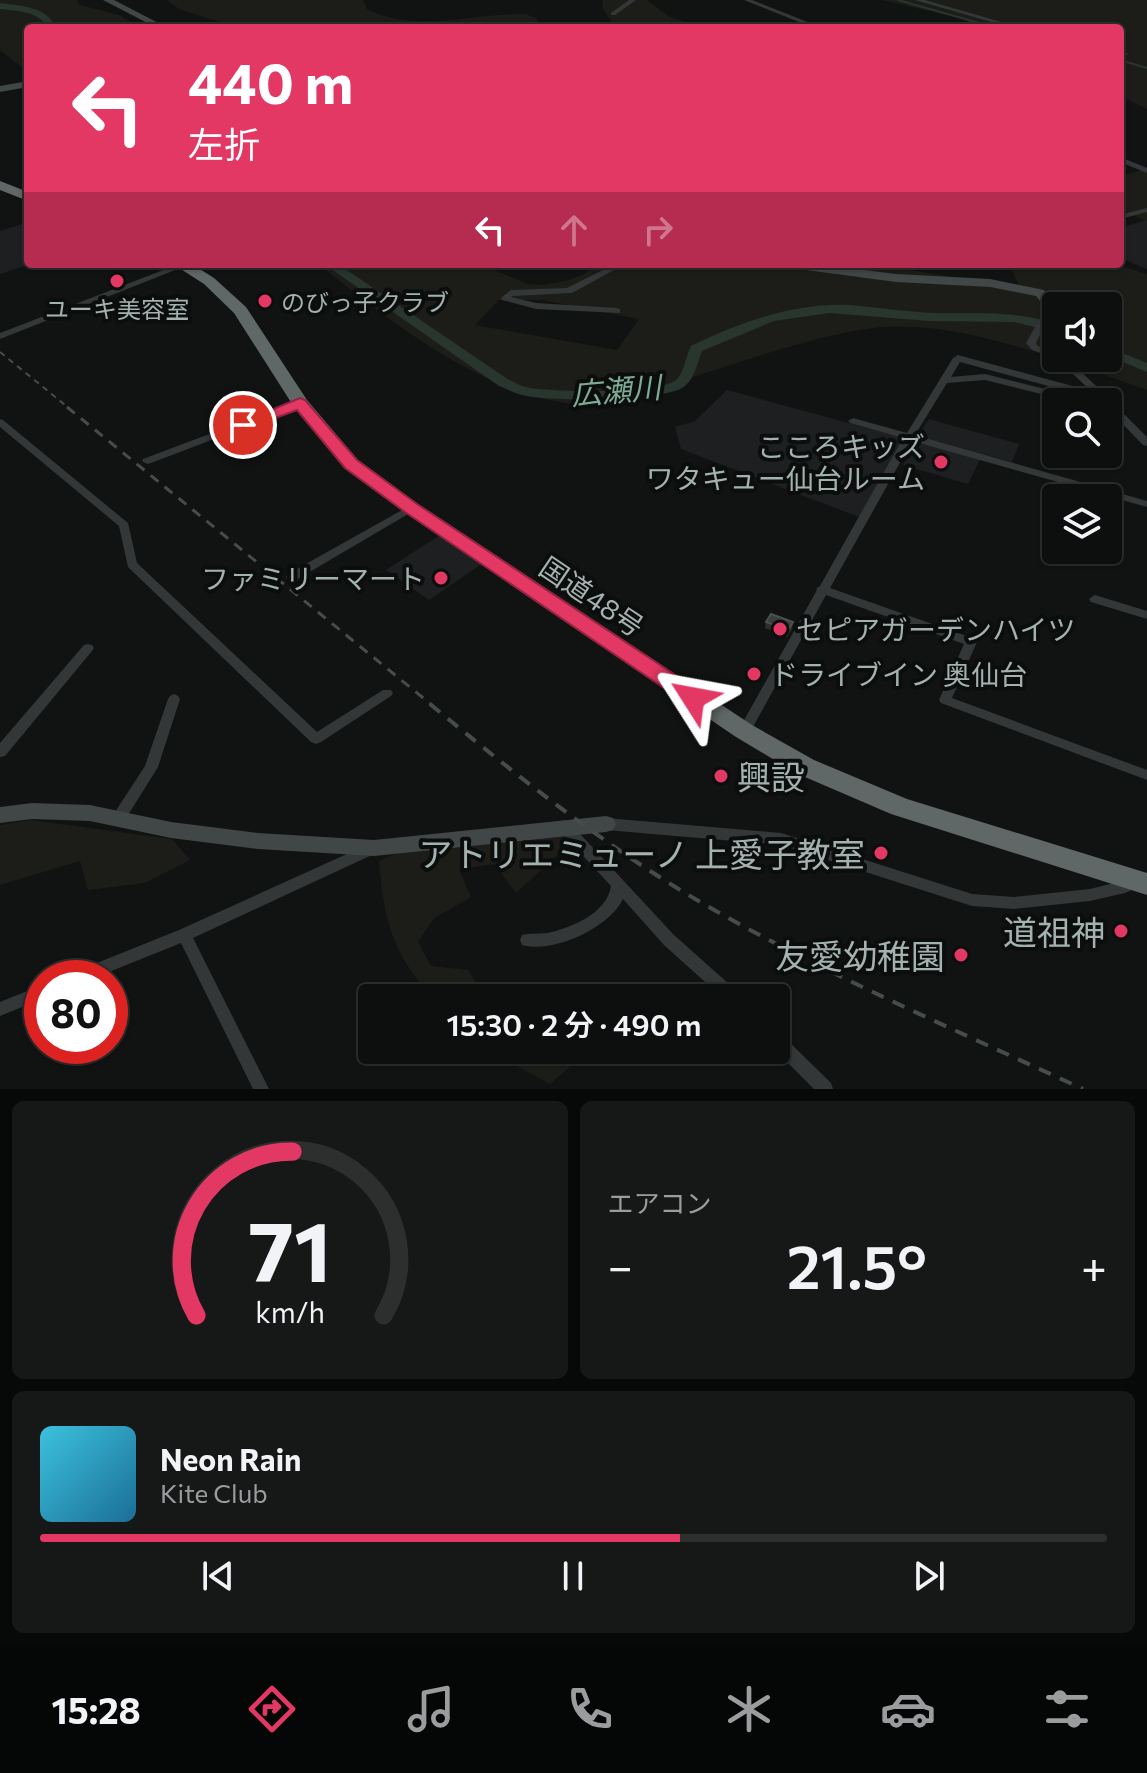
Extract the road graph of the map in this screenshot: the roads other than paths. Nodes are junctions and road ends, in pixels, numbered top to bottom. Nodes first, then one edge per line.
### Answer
1 (107, 0) edge
2 (633, 0) edge
3 (747, 0) edge
4 (918, 0) edge
5 (613, 14) dead end
6 (156, 24) edge
7 (810, 24) edge
8 (1005, 24) edge
9 (24, 85) edge
10 (0, 89) edge
11 (1124, 161) edge
12 (1147, 171) edge
13 (0, 185) edge
14 (24, 195) edge
15 (1147, 210) edge
16 (1124, 216) edge
17 (175, 268) edge
18 (188, 268) edge
19 (613, 268) edge
20 (821, 268) edge
21 (1042, 295) edge
22 (617, 311) dead end
23 (1042, 322) edge
24 (0, 336) edge
25 (1042, 350) edge
26 (1075, 372) edge
27 (943, 381) junction
28 (1056, 388) edge
29 (1092, 388) edge
30 (1042, 391) edge
31 (300, 403) junction
32 (1122, 418) edge
33 (853, 421) dead end
34 (3, 428) edge
35 (909, 437) junction
36 (1147, 443) edge
37 (147, 461) dead end
38 (1147, 504) edge
39 (411, 508) junction
40 (292, 577) dead end
41 (822, 589) junction
42 (1095, 599) dead end
43 (1147, 615) edge
44 (88, 648) dead end
45 (387, 693) dead end
46 (174, 699) dead end
47 (744, 731) junction
48 (0, 752) edge
49 (1147, 775) edge
50 (0, 815) edge
51 (118, 819) junction
52 (606, 824) joint
53 (564, 826) junction
54 (374, 848) junction
55 (1136, 881) edge
56 (618, 884) junction
57 (184, 935) junction
58 (527, 940) dead end
59 (122, 960) edge
60 (718, 984) edge
61 (24, 999) edge
62 (0, 1009) edge
63 (790, 1054) edge
64 (261, 1089) edge
65 (825, 1089) edge

1 - 6 street
2 - 5 street
3 - 7 street
4 - 8 street
9 - 10 street
11 - 12 street
13 - 14 highway
15 - 16 street
17 - 24 street
18 - 31 highway, 国道48号
19 - 22 street
20 - 21 street
23 - 25 street
26 - 29 street
27 - 28 street
27 - 30 street
27 - 35 street
31 - 37 street
31 - 39 highway, 国道48号
32 - 36 street
33 - 35 street
34 - 45 street
35 - 38 street
35 - 41 street
39 - 40 street
39 - 47 highway, 国道48号
41 - 47 street
41 - 49 street
42 - 43 street
44 - 48 street
46 - 51 street
47 - 55 highway, 国道48号
50 - 51 street
51 - 54 street
52 - 53 street
52 - 55 street
53 - 54 street
53 - 56 street
54 - 57 street
56 - 58 street
56 - 60 street
57 - 59 street
57 - 64 street
61 - 62 street
63 - 65 street

